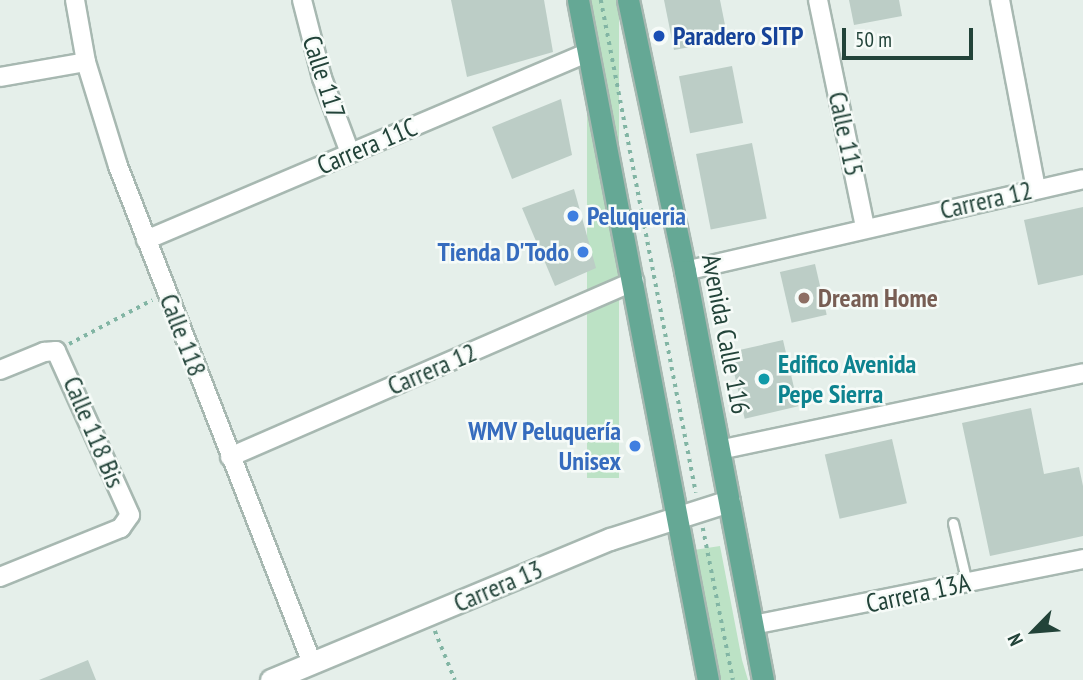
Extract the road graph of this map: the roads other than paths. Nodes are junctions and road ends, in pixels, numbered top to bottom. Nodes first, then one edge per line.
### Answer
1 (75, 0) edge
2 (302, 0) edge
3 (578, 0) edge
4 (628, 0) edge
5 (818, 0) edge
6 (999, 0) edge
7 (589, 52) junction
8 (86, 62) junction
9 (0, 78) edge
10 (350, 153) junction
11 (1083, 179) edge
12 (1036, 188) junction
13 (865, 227) junction
14 (146, 240) junction
15 (685, 271) junction
16 (634, 281) junction
17 (0, 370) edge
18 (1083, 373) edge
19 (719, 450) junction
20 (230, 457) junction
21 (729, 501) junction
22 (678, 517) junction
23 (953, 523) dead end
24 (1083, 559) edge
25 (0, 577) edge
26 (967, 583) junction
27 (753, 625) junction
28 (312, 663) junction
29 (271, 680) edge
30 (708, 680) edge
31 (764, 680) edge

1 - 8 street, Calle 118
2 - 10 street, Calle 117
3 - 7 main road
4 - 15 main road, Avenida Calle 116
5 - 13 street, Calle 115
6 - 12 street
7 - 10 street, Carrera 11C
7 - 16 main road
8 - 9 street
8 - 14 street, Calle 118
10 - 14 street, Carrera 11C
11 - 12 street, Carrera 12
12 - 13 street, Carrera 12
13 - 15 street, Carrera 12
14 - 20 street, Calle 118
15 - 19 main road, Avenida Calle 116
16 - 20 street, Carrera 12
16 - 22 main road
17 - 25 street, Calle 118 Bis
18 - 19 street
19 - 21 main road, Avenida Calle 116
20 - 28 street, Calle 118
21 - 22 street, Carrera 13
21 - 27 main road, Avenida Calle 116
22 - 28 street, Carrera 13
22 - 30 main road
23 - 26 lane
24 - 26 street, Carrera 13A
26 - 27 street, Carrera 13A
27 - 31 main road, Avenida Calle 116
28 - 29 street, Carrera 13

